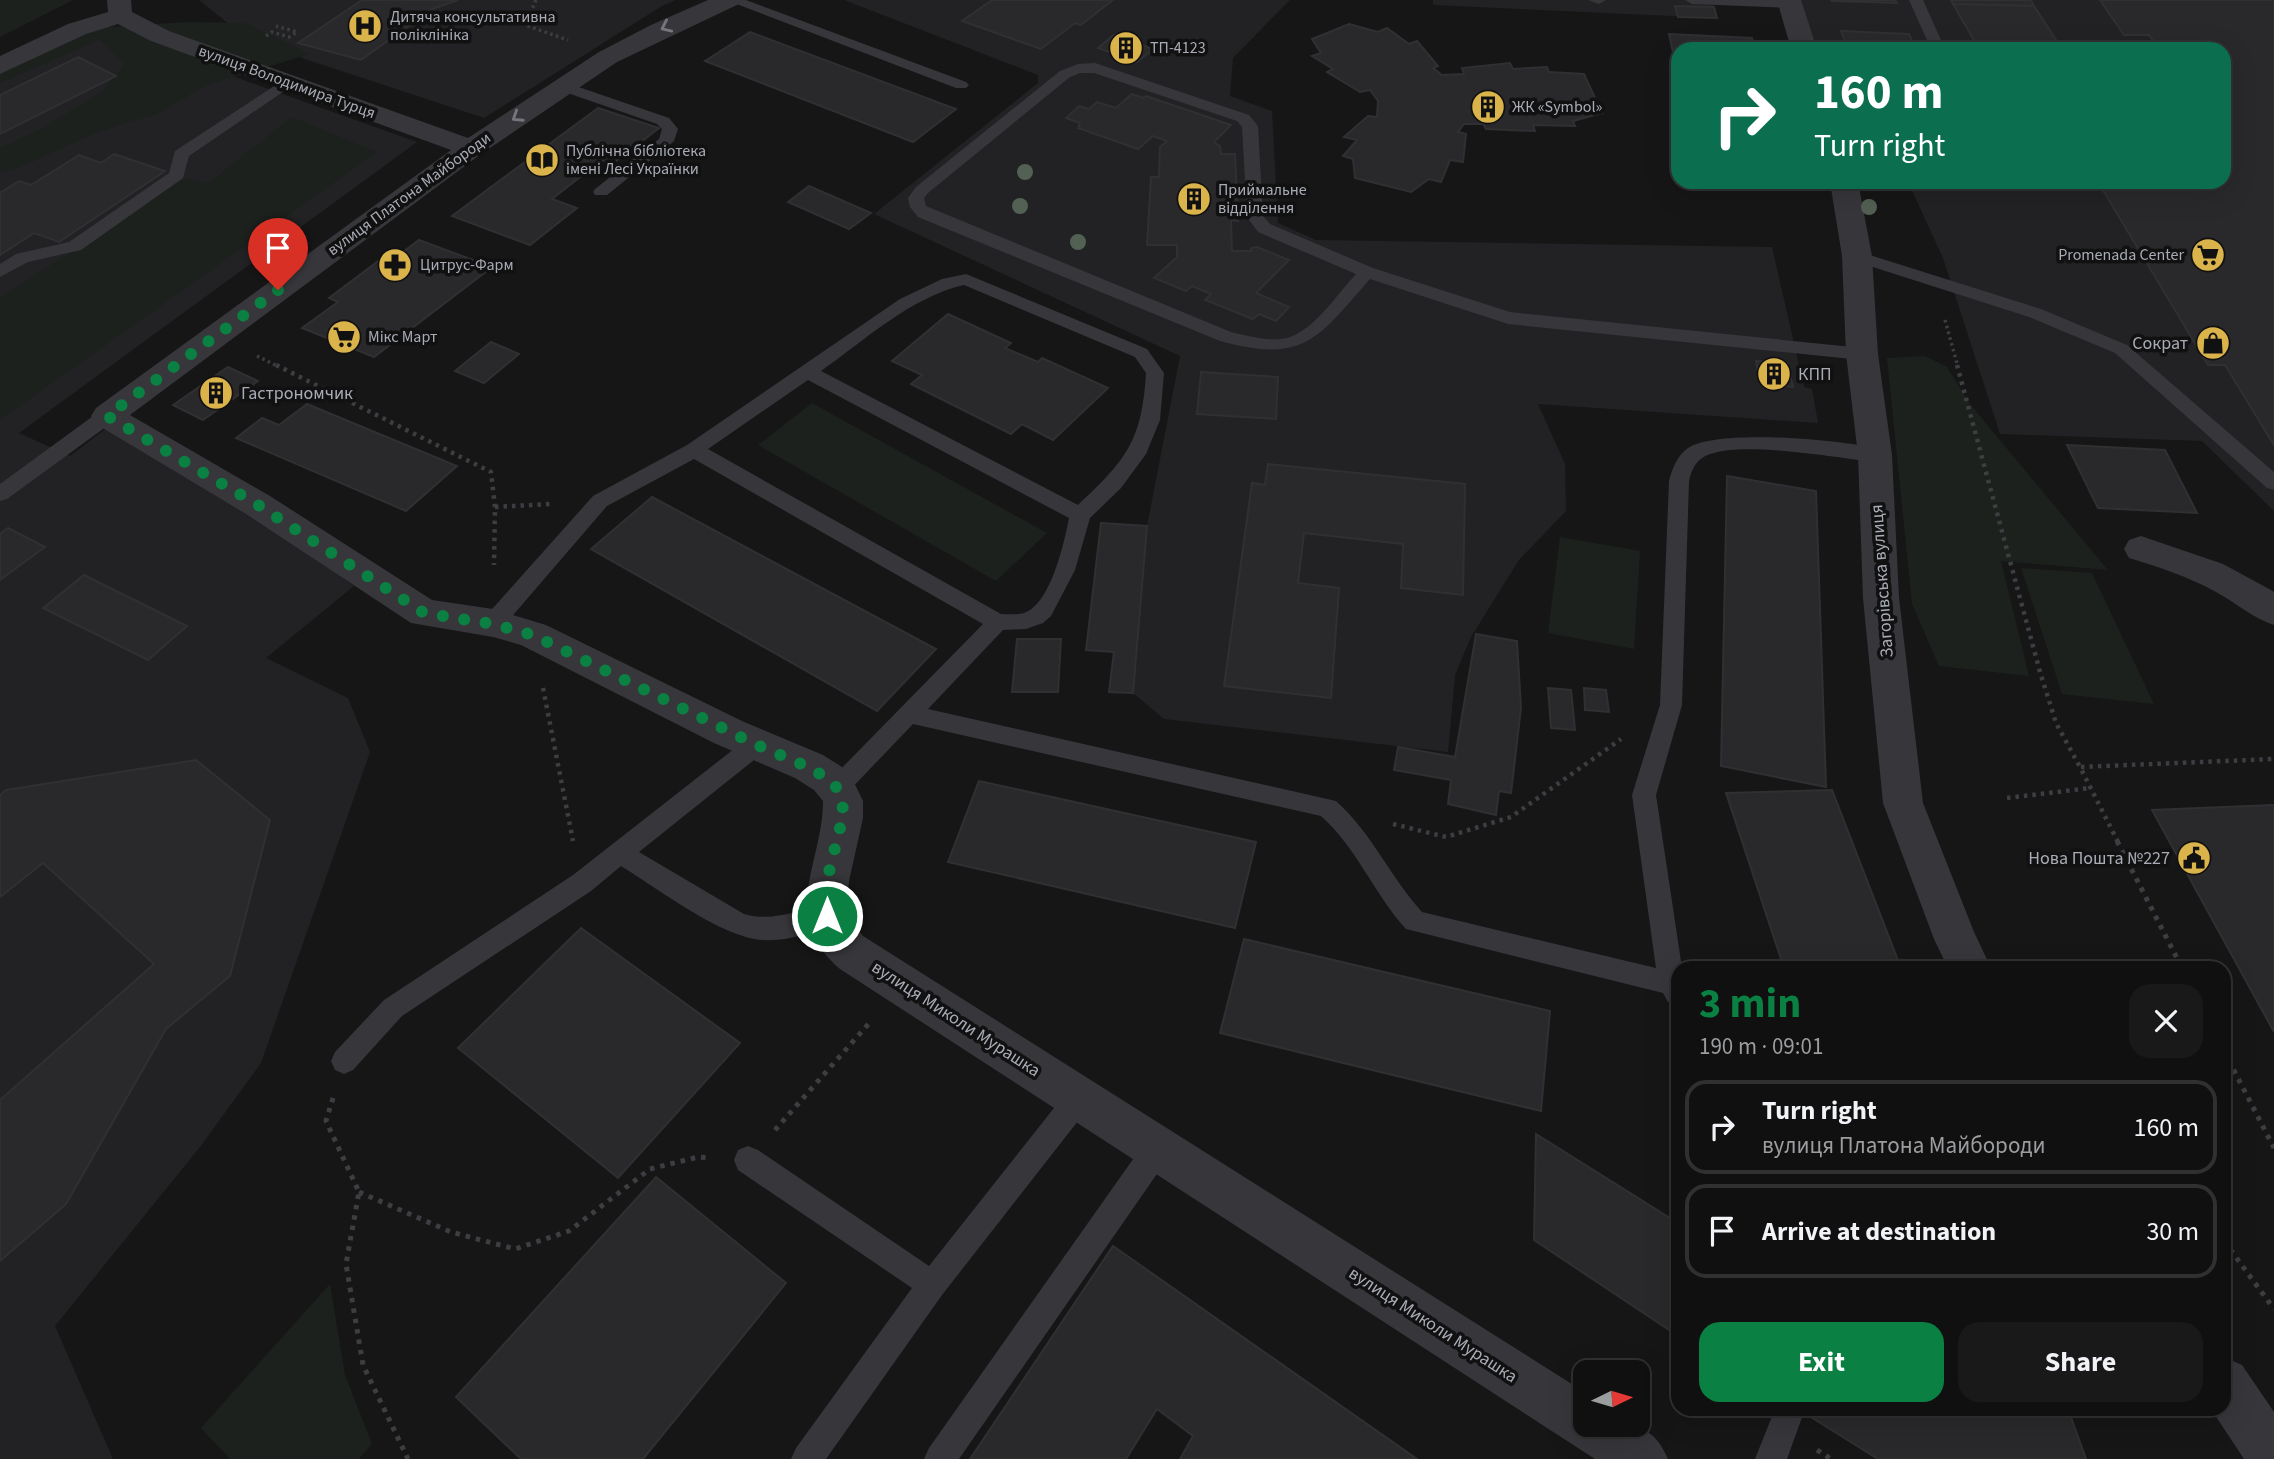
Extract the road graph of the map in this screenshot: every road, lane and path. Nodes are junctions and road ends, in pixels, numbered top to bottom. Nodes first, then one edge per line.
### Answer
1 (536, 0) edge
2 (731, 0) edge
3 (1692, 0) edge
4 (1916, 0) edge
5 (1790, 2) edge
6 (120, 8) edge
7 (275, 26) dead end
8 (273, 40) dead end
9 (1802, 42) edge
10 (1935, 42) edge
11 (576, 43) dead end
12 (0, 66) edge
13 (288, 82) junction
14 (961, 85) dead end
15 (564, 86) junction
16 (471, 148) junction
17 (1845, 189) edge
18 (601, 192) dead end
19 (1857, 256) junction
20 (0, 272) edge
21 (1367, 272) junction
22 (1935, 279) junction
23 (251, 353) dead end
24 (1862, 354) junction
25 (807, 372) junction
26 (107, 416) junction
27 (694, 450) junction
28 (1875, 455) junction
29 (2274, 482) edge
30 (0, 494) edge
31 (1080, 515) junction
32 (2141, 549) dead end
33 (2274, 611) edge
34 (998, 622) junction
35 (493, 624) junction
36 (533, 635) junction
37 (1671, 705) junction
38 (909, 714) junction
39 (757, 745) junction
40 (2274, 759) edge
41 (2080, 767) junction
42 (837, 788) junction
43 (2090, 788) junction
44 (2007, 798) dead end
45 (1328, 808) junction
46 (621, 853) junction
47 (582, 883) junction
48 (827, 916) junction
49 (1966, 961) edge
50 (2178, 961) edge
51 (1671, 965) edge
52 (902, 986) junction
53 (1671, 989) edge
54 (344, 1061) joint
55 (2231, 1065) edge
56 (1079, 1098) junction
57 (1158, 1148) junction
58 (2274, 1149) edge
59 (748, 1160) junction
60 (359, 1192) junction
61 (2231, 1251) edge
62 (932, 1285) junction
63 (2274, 1309) edge
64 (2231, 1393) edge
65 (1573, 1415) edge
66 (1787, 1416) edge
67 (1607, 1437) edge
68 (2274, 1458) edge
69 (408, 1459) edge
70 (807, 1459) edge
71 (940, 1459) edge
72 (1642, 1459) edge
73 (1771, 1459) edge

1 - 11 path
2 - 14 lane
2 -> 15 street, вулиця Платона Майбороди
3 - 5 lane
4 - 10 lane
5 - 9 street
6 - 12 street
6 - 13 street, вулиця Володимира Турця
7 - 8 path
13 - 16 street, вулиця Володимира Турця
13 - 20 lane
15 -> 16 street, вулиця Платона Майбороди
15 - 18 lane
16 - 26 street, вулиця Платона Майбороди
17 - 19 street, Загорівська вулиця
19 - 22 lane
19 - 24 street, Загорівська вулиця
21 - 21 lane
21 - 24 lane
22 - 29 lane
22 - 41 path
23 - 35 path
24 - 28 street, Загорівська вулиця
25 - 27 lane
25 - 31 lane
25 - 31 lane
26 - 30 lane
26 - 35 street
27 - 34 lane
27 - 35 lane
28 - 37 lane
28 - 49 street, Загорівська вулиця
31 - 34 lane
32 - 33 street
34 - 38 lane
35 - 36 street
36 - 39 street
36 - 47 path
37 - 45 path
37 - 51 lane
38 - 42 lane
38 - 45 lane
39 - 42 street
39 - 46 lane
40 - 41 path
41 - 43 path
42 - 48 street
43 - 44 path
43 - 50 path
45 - 53 lane
46 - 47 lane
46 - 48 lane
47 - 54 lane
48 - 52 street, вулиця Миколи Мурашка
52 - 56 street, вулиця Миколи Мурашка
52 - 59 path
54 - 60 path
55 - 58 path
56 - 57 street, вулиця Миколи Мурашка
56 - 62 lane
57 - 65 street, вулиця Миколи Мурашка
57 - 71 lane
59 - 60 path
59 - 62 lane
60 - 69 path
61 - 63 path
62 - 70 lane
64 - 68 street
66 - 73 lane
67 - 72 street, вулиця Миколи Мурашка

